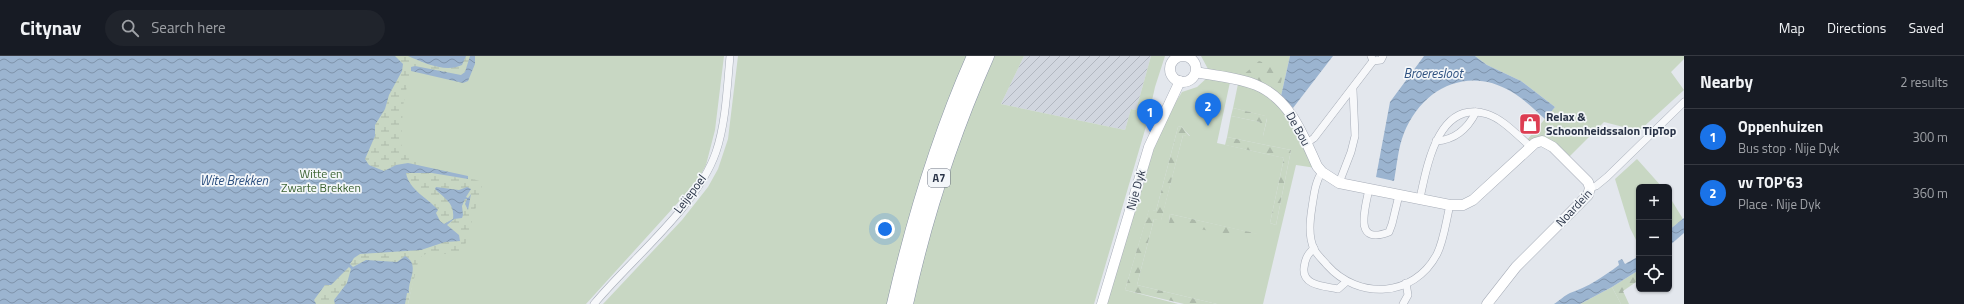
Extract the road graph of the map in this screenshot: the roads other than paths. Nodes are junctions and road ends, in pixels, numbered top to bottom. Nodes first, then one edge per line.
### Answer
1 (730, 56) edge
2 (974, 56) edge
3 (987, 56) edge
4 (1187, 56) edge
5 (1383, 56) edge
6 (1372, 58) edge
7 (1196, 72) junction
8 (1180, 81) junction
9 (1352, 90) junction
10 (1684, 102) edge
11 (1476, 112) junction
12 (1436, 141) junction
13 (1307, 143) junction
14 (1531, 147) junction
15 (1322, 172) junction
16 (1339, 183) junction
17 (1590, 188) junction
18 (1369, 189) junction
19 (1399, 195) junction
20 (1420, 198) junction
21 (1450, 205) junction
22 (1314, 248) junction
23 (1346, 282) junction
24 (1406, 283) junction
25 (594, 304) edge
26 (894, 304) edge
27 (906, 304) edge
28 (1102, 304) edge
29 (1403, 304) edge
30 (1487, 304) edge

1 - 25 street, Leijepoel
2 - 26 highway, A7
3 - 27 highway, A7
4 - 7 street
4 - 8 street
5 - 6 street
6 - 9 street
7 - 8 street
7 - 13 street, De Bou
8 - 28 street, Nije Dyk
9 - 13 street
9 - 16 street
10 - 17 street, Noardein
11 - 12 street
11 - 12 street
11 - 14 street
12 - 20 street
13 - 15 street, De Bou
14 - 17 street
14 - 21 street, De Bou
15 - 16 street, De Bou
15 - 22 street
16 - 18 street, De Bou
17 - 30 street, Noardein
18 - 19 street, De Bou
18 - 19 street
19 - 20 street, De Bou
20 - 21 street, De Bou
21 - 24 street
22 - 23 street
22 - 23 street
23 - 24 street
24 - 29 street

